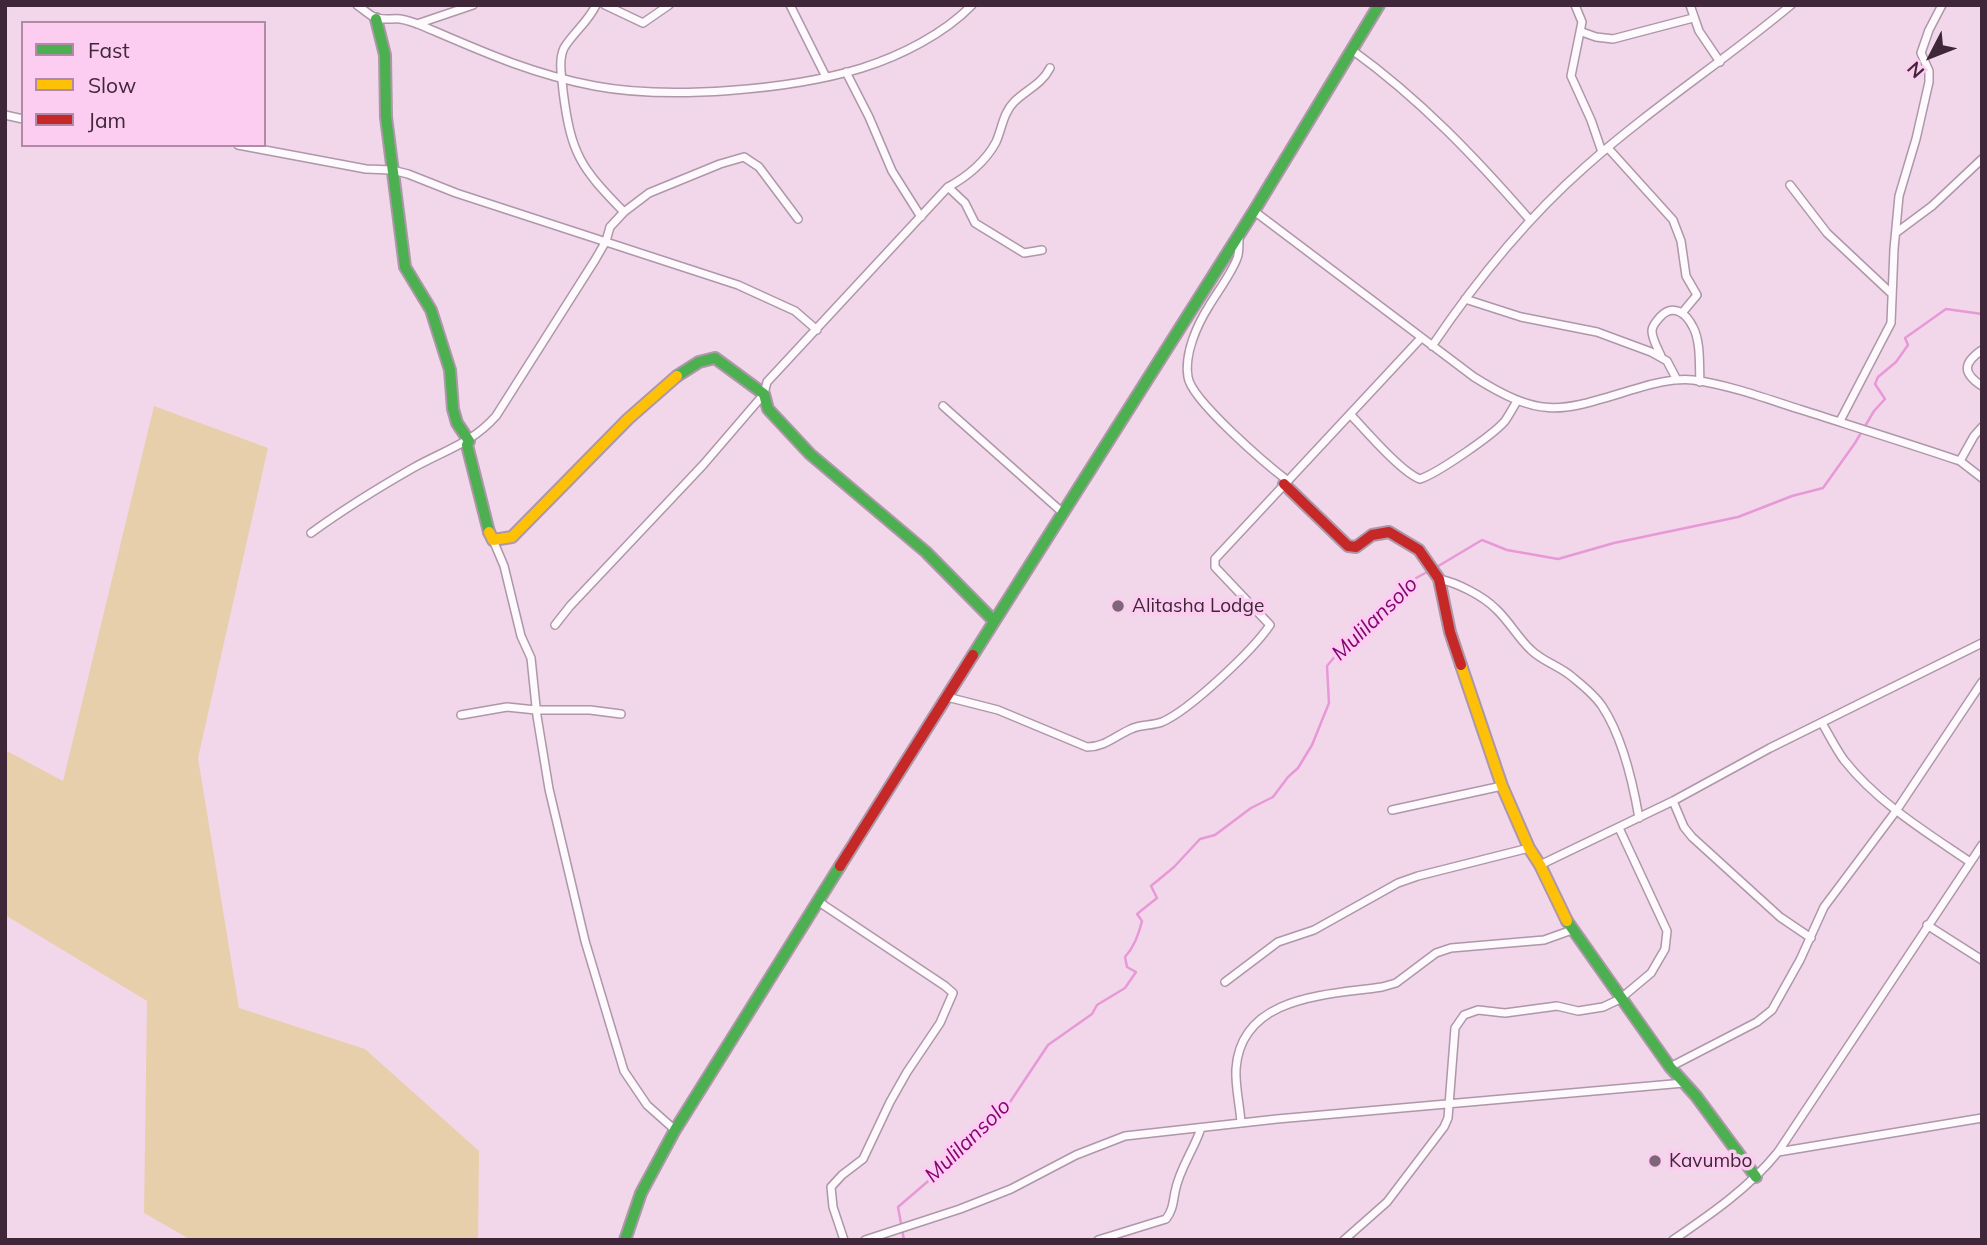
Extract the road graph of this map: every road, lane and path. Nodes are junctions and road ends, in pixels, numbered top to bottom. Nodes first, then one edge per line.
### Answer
1 (357, 5) edge
2 (473, 5) edge
3 (596, 5) edge
4 (605, 5) edge
5 (669, 5) edge
6 (790, 5) edge
7 (972, 5) edge
8 (1379, 5) edge
9 (1575, 5) edge
10 (1690, 5) edge
11 (1791, 5) edge
12 (1942, 5) edge
13 (371, 12) edge
14 (1693, 18) junction
15 (416, 24) junction
16 (1582, 32) junction
17 (1352, 50) junction
18 (1720, 62) junction
19 (1050, 68) dead end
20 (846, 72) junction
21 (826, 77) junction
22 (562, 79) junction
23 (249, 147) edge
24 (1605, 150) junction
25 (1982, 159) edge
26 (392, 170) junction
27 (1790, 186) dead end
28 (948, 187) junction
29 (1254, 211) junction
30 (624, 212) junction
31 (921, 217) junction
32 (799, 219) dead end
33 (1530, 220) junction
34 (1897, 232) junction
35 (1239, 234) junction
36 (606, 241) junction
37 (1042, 250) dead end
38 (1892, 294) junction
39 (1465, 299) junction
40 (1682, 313) junction
41 (817, 330) junction
42 (1421, 338) junction
43 (1432, 346) junction
44 (1982, 350) edge
45 (1661, 357) junction
46 (1677, 380) junction
47 (1700, 382) junction
48 (1982, 386) edge
49 (764, 394) junction
50 (1517, 401) junction
51 (943, 406) dead end
52 (1350, 414) junction
53 (1840, 422) junction
54 (1982, 427) edge
55 (470, 441) junction
56 (1960, 461) junction
57 (1982, 478) edge
58 (1286, 483) junction
59 (1063, 513) junction
60 (311, 533) dead end
61 (493, 540) junction
62 (1436, 573) junction
63 (994, 621) junction
64 (555, 625) dead end
65 (1978, 645) edge
66 (1982, 652) edge
67 (1982, 682) edge
68 (947, 697) junction
69 (536, 710) junction
70 (621, 714) dead end
71 (461, 715) dead end
72 (1822, 723) junction
73 (1502, 786) junction
74 (1673, 801) junction
75 (1392, 810) dead end
76 (1896, 811) junction
77 (1639, 818) junction
78 (1619, 828) junction
79 (1982, 845) edge
80 (1529, 848) junction
81 (1970, 862) junction
82 (1540, 865) junction
83 (819, 902) junction
84 (1927, 925) junction
85 (1572, 930) junction
86 (1811, 938) junction
87 (1982, 960) edge
88 (1225, 982) dead end
89 (1620, 999) junction
90 (1670, 1067) junction
91 (1685, 1083) junction
92 (1449, 1104) junction
93 (1982, 1118) edge
94 (1241, 1123) junction
95 (1200, 1128) junction
96 (675, 1130) junction
97 (1778, 1152) junction
98 (1756, 1177) junction
99 (625, 1240) edge
100 (844, 1240) edge
101 (865, 1240) edge
102 (1098, 1240) edge
103 (1344, 1240) edge
104 (1673, 1240) edge

1 - 13 street
2 - 15 street
3 - 22 street
4 - 5 street
6 - 21 street
7 - 20 street
8 - 17 street
9 - 16 street
10 - 14 street
11 - 18 street
12 - 34 street
13 - 15 street
13 - 26 street
14 - 16 street
14 - 18 street
15 - 22 street
16 - 24 street
17 - 29 street
17 - 33 street
18 - 24 street
19 - 28 street
20 - 21 street
20 - 31 street
21 - 22 street
22 - 30 street
23 - 26 street
24 - 33 street
24 - 40 street
25 - 34 street
26 - 36 street
26 - 55 street
27 - 38 street
28 - 31 street
28 - 37 street
29 - 35 street
29 - 42 street
30 - 32 street
30 - 36 street
31 - 41 street
33 - 39 street
34 - 38 street
35 - 58 street
35 - 59 street
36 - 41 street
36 - 55 street
38 - 53 street
39 - 43 street
39 - 45 street
40 - 45 street
40 - 47 street
41 - 49 street
42 - 43 street
42 - 52 street
43 - 50 street
44 - 48 street
45 - 46 street
46 - 47 street
46 - 50 street
47 - 53 street
49 - 61 street
49 - 63 street
49 - 64 street
50 - 52 street
51 - 59 street
52 - 58 street
53 - 56 street
54 - 56 street
55 - 60 street
55 - 61 street
56 - 57 street
58 - 62 street
58 - 68 street
59 - 63 street
61 - 69 street
62 - 73 street
62 - 77 street
63 - 68 street
65 - 66 street
65 - 72 street
67 - 76 street
68 - 83 street
69 - 70 street
69 - 71 street
69 - 96 street
72 - 74 street
72 - 76 street
73 - 75 street
73 - 80 street
74 - 77 street
74 - 86 street
76 - 81 street
76 - 86 street
77 - 78 street
78 - 82 street
78 - 89 street
79 - 81 street
80 - 82 street
80 - 88 street
81 - 84 street
82 - 85 street
83 - 96 street
83 - 100 street
84 - 87 street
84 - 97 street
85 - 89 street
85 - 94 street
86 - 90 street
89 - 90 street
89 - 92 street
90 - 91 street
91 - 92 street
91 - 98 street
92 - 94 street
92 - 103 street
93 - 97 street
94 - 95 street
95 - 101 street
95 - 102 street
96 - 99 street
97 - 98 street
98 - 104 street

